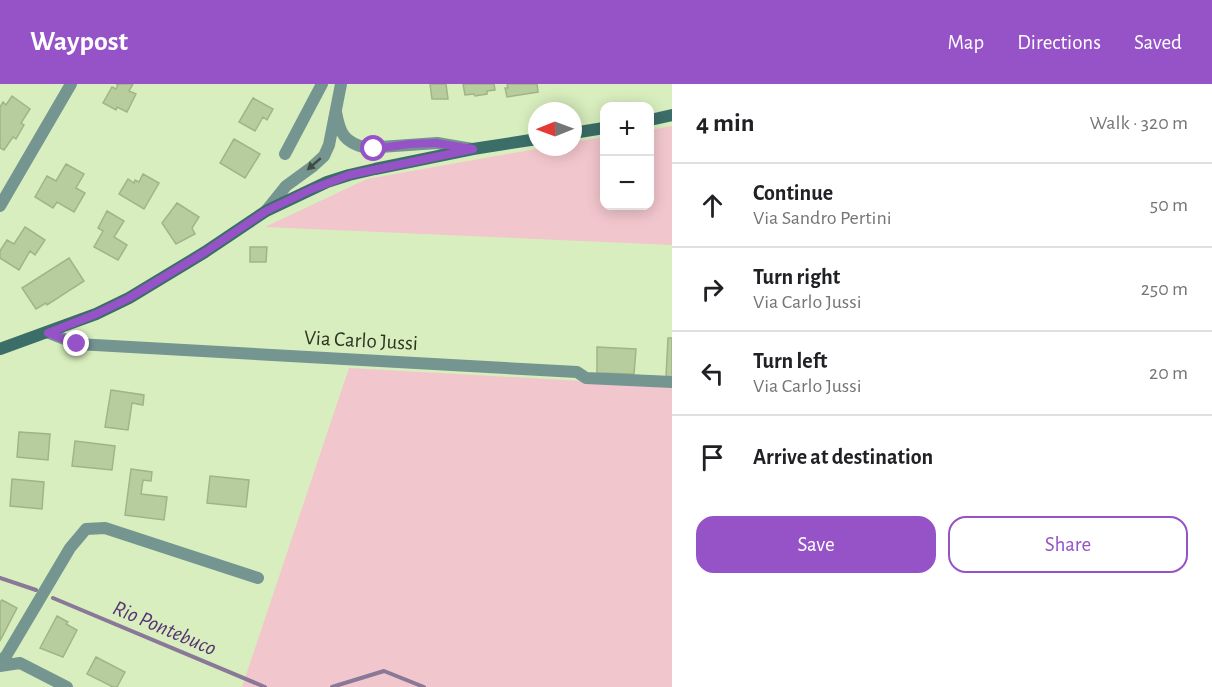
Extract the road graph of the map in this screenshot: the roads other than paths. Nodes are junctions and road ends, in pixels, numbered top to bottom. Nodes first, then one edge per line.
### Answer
1 (71, 84) edge
2 (322, 84) edge
3 (341, 84) edge
4 (336, 112) junction
5 (672, 115) edge
6 (654, 119) edge
7 (600, 129) edge
8 (582, 132) edge
9 (528, 140) edge
10 (473, 149) junction
11 (285, 154) dead end
12 (0, 206) edge
13 (266, 211) junction
14 (48, 333) junction
15 (0, 349) edge
16 (672, 382) edge
17 (258, 578) dead end
18 (0, 661) edge
19 (0, 666) edge
20 (67, 687) edge

1 - 12 street
2 - 11 street
3 - 4 street
4 - 10 street
4 -> 13 street
5 - 6 street
7 - 8 street
9 - 10 street
10 - 13 street
13 - 14 street
14 - 15 street
14 - 16 street, Via Carlo Jussi
17 - 18 street
19 - 20 street

